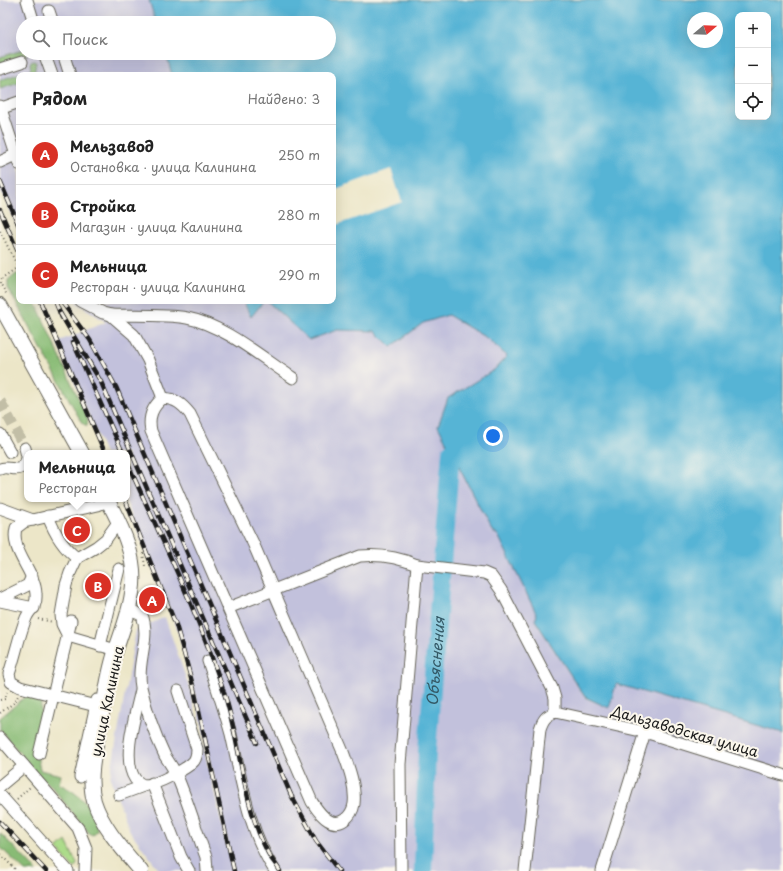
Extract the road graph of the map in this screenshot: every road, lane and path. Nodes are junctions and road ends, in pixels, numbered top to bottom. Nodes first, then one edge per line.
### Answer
1 (27, 0) edge
2 (50, 11) dead end
3 (32, 16) edge
4 (51, 16) edge
5 (47, 60) edge
6 (65, 60) edge
7 (22, 62) dead end
8 (0, 69) edge
9 (51, 72) edge
10 (69, 72) edge
11 (16, 103) edge
12 (1, 107) edge
13 (16, 157) edge
14 (16, 160) edge
15 (0, 162) edge
16 (0, 231) edge
17 (16, 263) edge
18 (16, 268) edge
19 (4, 301) edge
20 (86, 304) edge
21 (111, 315) junction
22 (293, 378) dead end
23 (163, 398) junction
24 (0, 434) edge
25 (80, 450) edge
26 (10, 452) dead end
27 (24, 460) edge
28 (0, 469) edge
29 (103, 502) edge
30 (108, 502) edge
31 (0, 508) edge
32 (48, 516) junction
33 (34, 520) junction
34 (119, 521) junction
35 (16, 528) junction
36 (142, 551) dead end
37 (77, 558) junction
38 (417, 565) junction
39 (119, 570) dead end
40 (145, 572) dead end
41 (32, 576) junction
42 (273, 590) junction
43 (0, 600) edge
44 (34, 608) junction
45 (228, 608) junction
46 (129, 610) junction
47 (71, 621) dead end
48 (68, 636) junction
49 (108, 648) junction
50 (208, 661) dead end
51 (10, 683) edge
52 (141, 687) junction
53 (178, 691) dead end
54 (53, 695) junction
55 (0, 700) edge
56 (96, 706) junction
57 (0, 712) edge
58 (555, 712) junction
59 (645, 732) junction
60 (0, 738) edge
61 (39, 754) dead end
62 (24, 766) junction
63 (176, 773) junction
64 (783, 775) edge
65 (80, 777) dead end
66 (37, 781) junction
67 (149, 784) junction
68 (0, 786) edge
69 (0, 795) edge
70 (119, 795) dead end
71 (17, 804) dead end
72 (0, 854) edge
73 (18, 871) edge
74 (68, 871) edge
75 (85, 871) edge
76 (142, 871) edge
77 (189, 871) edge
78 (207, 871) edge
79 (275, 871) edge
80 (401, 871) edge
81 (525, 871) edge
82 (602, 871) edge

1 - 3 street
2 - 4 street
5 - 9 street
6 - 10 street
7 - 8 street
11 - 12 street
12 - 13 street
14 - 15 street
16 - 17 path
18 - 19 path
19 - 25 main road
20 - 21 street
21 - 22 street
21 - 23 street
23 - 42 street
23 - 45 street
24 - 26 street
27 - 28 street
29 - 32 street
30 - 34 main road, улица Калинина
31 - 33 street
31 - 35 street
32 - 33 street
32 - 37 street
33 - 35 street
34 - 37 street
34 - 46 main road, улица Калинина
35 - 41 street
36 - 40 path
37 - 48 street
38 - 42 street
38 - 58 street
38 - 80 street
39 - 49 street
41 - 43 street
41 - 44 street
42 - 45 street
42 - 45 street
43 - 44 street
44 - 51 street
46 - 49 main road, улица Калинина
46 - 52 street
47 - 48 street
48 - 49 street
48 - 54 street
49 - 56 street
49 - 76 main road, улица Калинина
50 - 79 street
51 - 54 street
51 - 55 path
51 - 57 path
52 - 63 street
52 - 67 street
53 - 63 street
54 - 56 street
54 - 61 street
56 - 65 street
58 - 59 street, Дальзаводская улица
58 - 81 street
59 - 64 street, Дальзаводская улица
59 - 82 street
60 - 62 street
62 - 66 street
62 - 68 street
63 - 67 street
63 - 78 street
66 - 71 path
66 - 75 street
67 - 70 street
67 - 77 street
69 - 74 street
72 - 73 path

